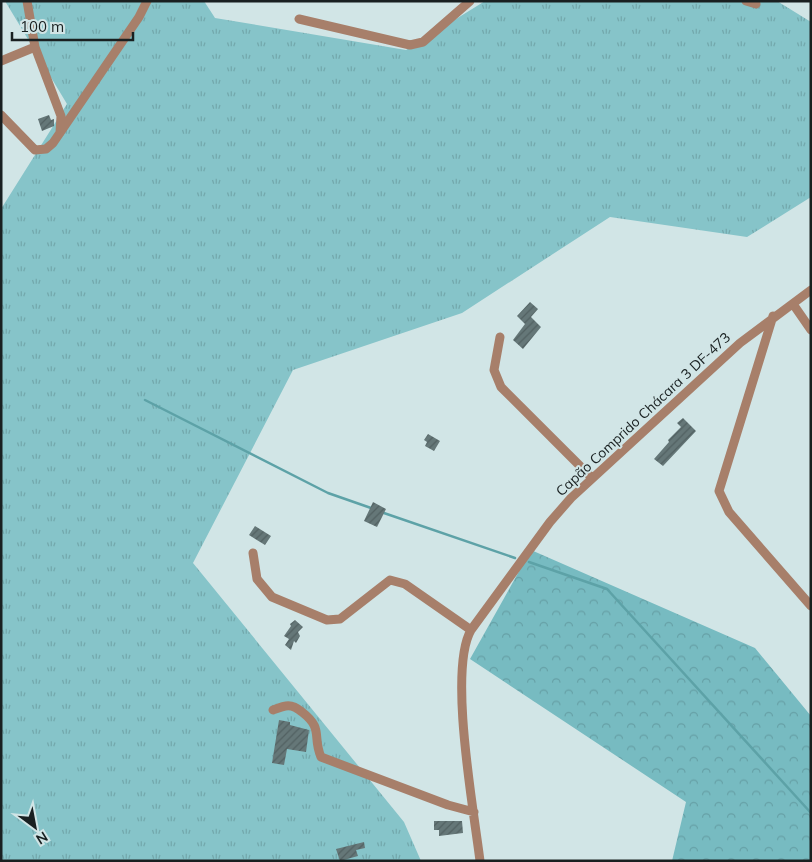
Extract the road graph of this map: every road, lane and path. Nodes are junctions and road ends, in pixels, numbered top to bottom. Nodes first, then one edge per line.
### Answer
1 (27, 1) edge
2 (147, 1) edge
3 (470, 1) edge
4 (746, 1) edge
5 (756, 4) dead end
6 (299, 19) dead end
7 (35, 47) junction
8 (1, 61) edge
9 (1, 116) edge
10 (60, 136) junction
11 (811, 290) edge
12 (793, 304) junction
13 (773, 316) junction
14 (811, 330) edge
15 (500, 337) dead end
16 (592, 478) junction
17 (253, 553) dead end
18 (810, 603) edge
19 (471, 630) junction
20 (273, 710) dead end
21 (474, 812) junction
22 (480, 861) edge

1 - 7 street
2 - 10 street
3 - 6 street
4 - 5 street
7 - 8 street
7 - 10 street
9 - 10 street
11 - 12 street, Capão Comprido Chácara 3 DF-473
12 - 13 street, Capão Comprido Chácara 3 DF-473
12 - 14 street
13 - 16 street, Capão Comprido Chácara 3 DF-473
13 - 18 street
15 - 16 street
16 - 19 street, Capão Comprido Chácara 3 DF-473
17 - 19 street
19 - 21 street, Capão Comprido Chácara 3 DF-473
20 - 21 street
21 - 22 street, Capão Comprido Chácara 3 DF-473

